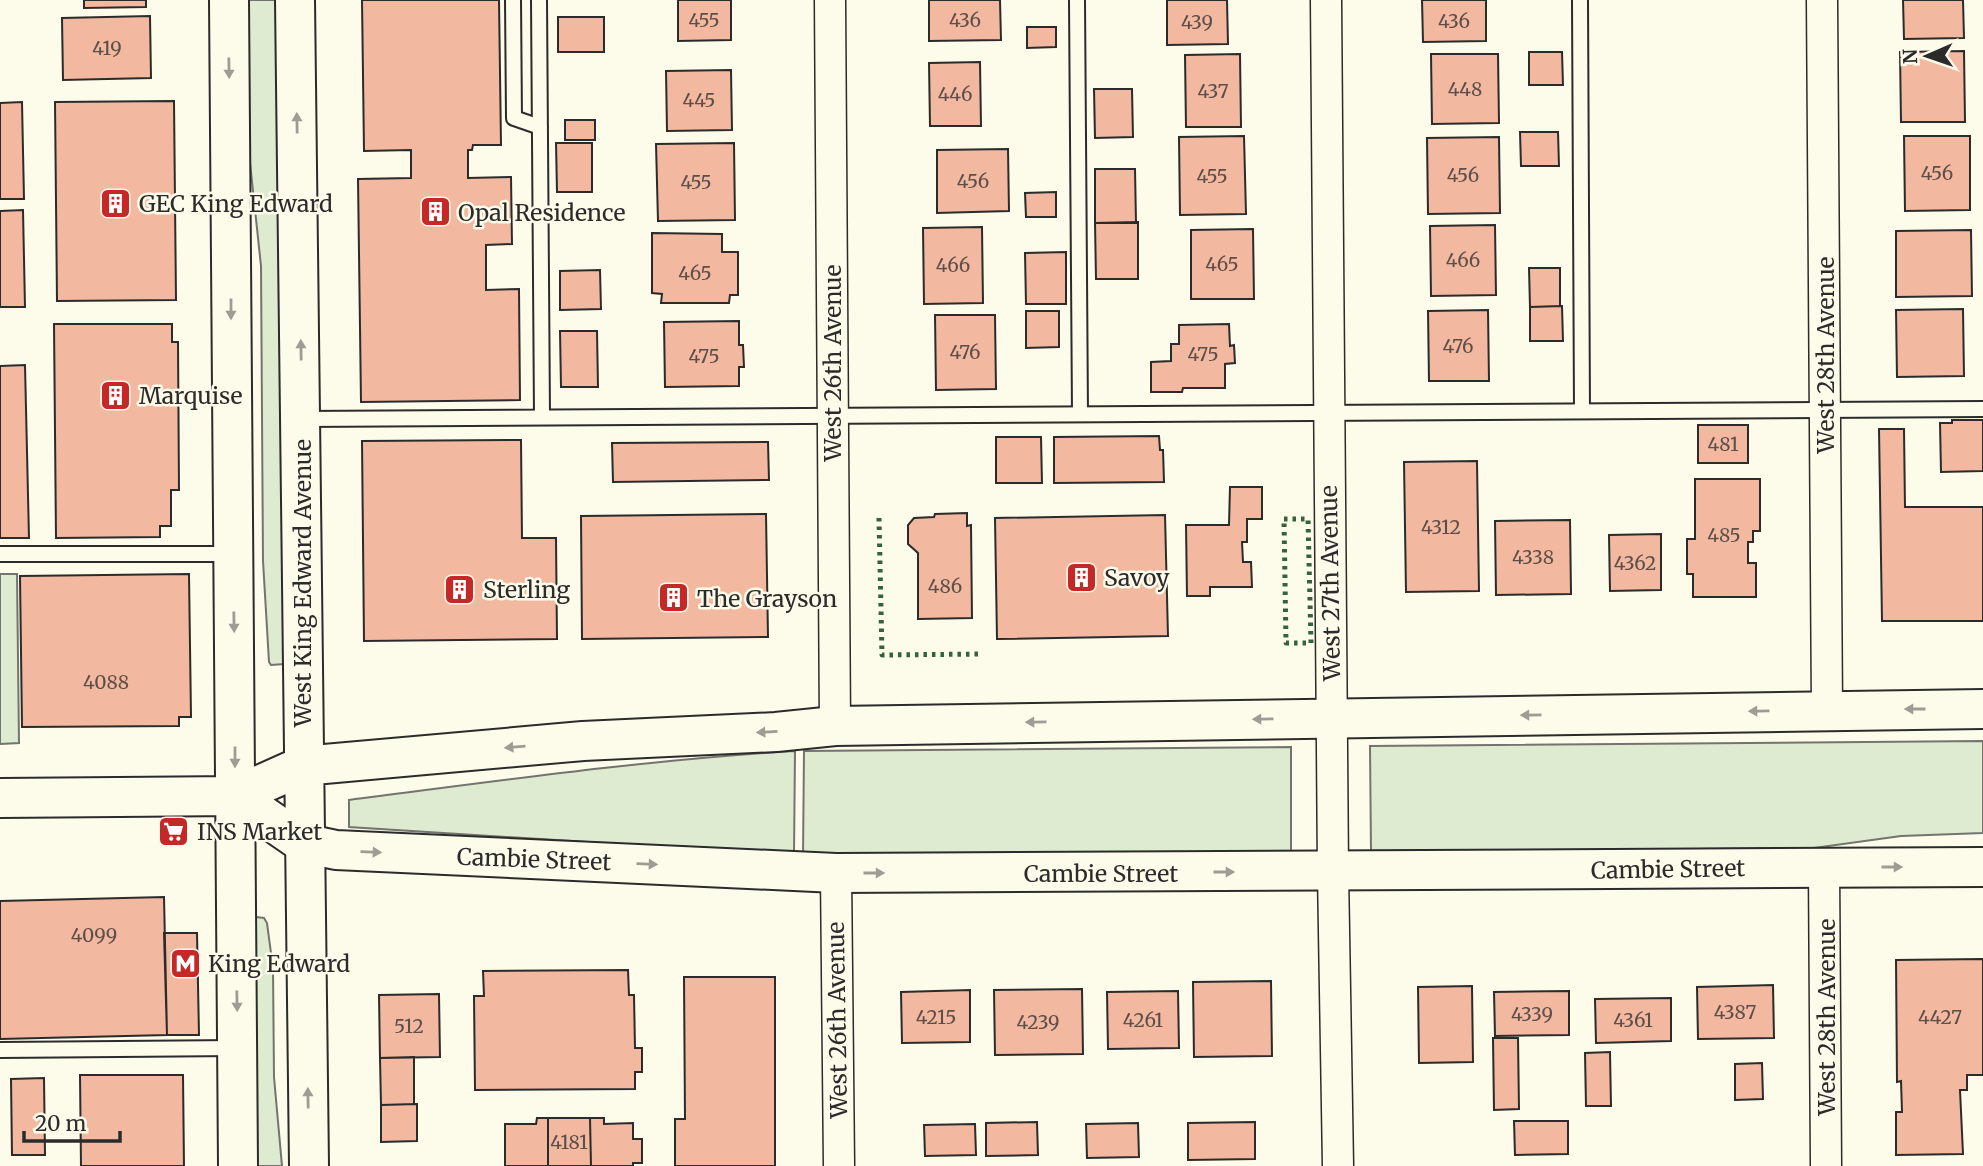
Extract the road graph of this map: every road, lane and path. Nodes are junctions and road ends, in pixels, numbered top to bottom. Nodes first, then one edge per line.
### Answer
1 (229, 0) edge
2 (295, 0) edge
3 (513, 0) edge
4 (539, 0) edge
5 (830, 0) edge
6 (1077, 0) edge
7 (1326, 0) edge
8 (1580, 0) edge
9 (1822, 0) edge
10 (540, 127) junction
11 (1825, 409) junction
12 (1983, 409) edge
13 (1329, 411) junction
14 (1582, 411) junction
15 (1080, 413) junction
16 (832, 415) junction
17 (542, 417) junction
18 (302, 419) junction
19 (0, 554) edge
20 (233, 554) junction
21 (1983, 709) edge
22 (1827, 710) junction
23 (1332, 718) junction
24 (835, 726) junction
25 (302, 766) junction
26 (235, 796) junction
27 (0, 798) edge
28 (303, 843) junction
29 (1824, 867) junction
30 (1983, 867) edge
31 (1333, 872) junction
32 (836, 873) junction
33 (237, 1048) junction
34 (0, 1050) edge
35 (238, 1166) edge
36 (309, 1166) edge
37 (839, 1166) edge
38 (1338, 1166) edge
39 (1826, 1166) edge

1 -> 20 main road
18 -> 2 main road, West King Edward Avenue
3 - 10 lane
4 - 10 lane
5 - 16 street, West 26th Avenue
6 - 15 lane
7 - 13 street, West 27th Avenue
8 - 14 lane
9 - 11 street, West 28th Avenue
10 - 17 lane
11 - 12 lane
11 - 14 lane
11 - 22 street, West 28th Avenue
13 - 14 lane
13 - 15 lane
13 - 23 street, West 27th Avenue
15 - 16 lane
16 - 17 lane
16 - 24 street, West 26th Avenue
17 - 18 lane
18 - 25 main road, West King Edward Avenue
19 - 20 lane
20 -> 26 main road
21 -> 22 main road
22 -> 23 main road
23 -> 24 main road
23 - 31 street, West 27th Avenue
24 -> 25 main road
25 - 26 main road
25 - 28 main road, West King Edward Avenue
26 - 27 main road
26 - 28 main road, Cambie Street
26 -> 33 main road
28 -> 32 main road, Cambie Street
36 -> 28 main road, West King Edward Avenue
29 -> 30 main road, Cambie Street
29 - 31 main road, Cambie Street
29 - 39 street, West 28th Avenue
32 -> 31 main road, Cambie Street
31 - 38 street, West 27th Avenue
32 - 37 street, West 26th Avenue
33 - 34 lane
33 - 35 main road

